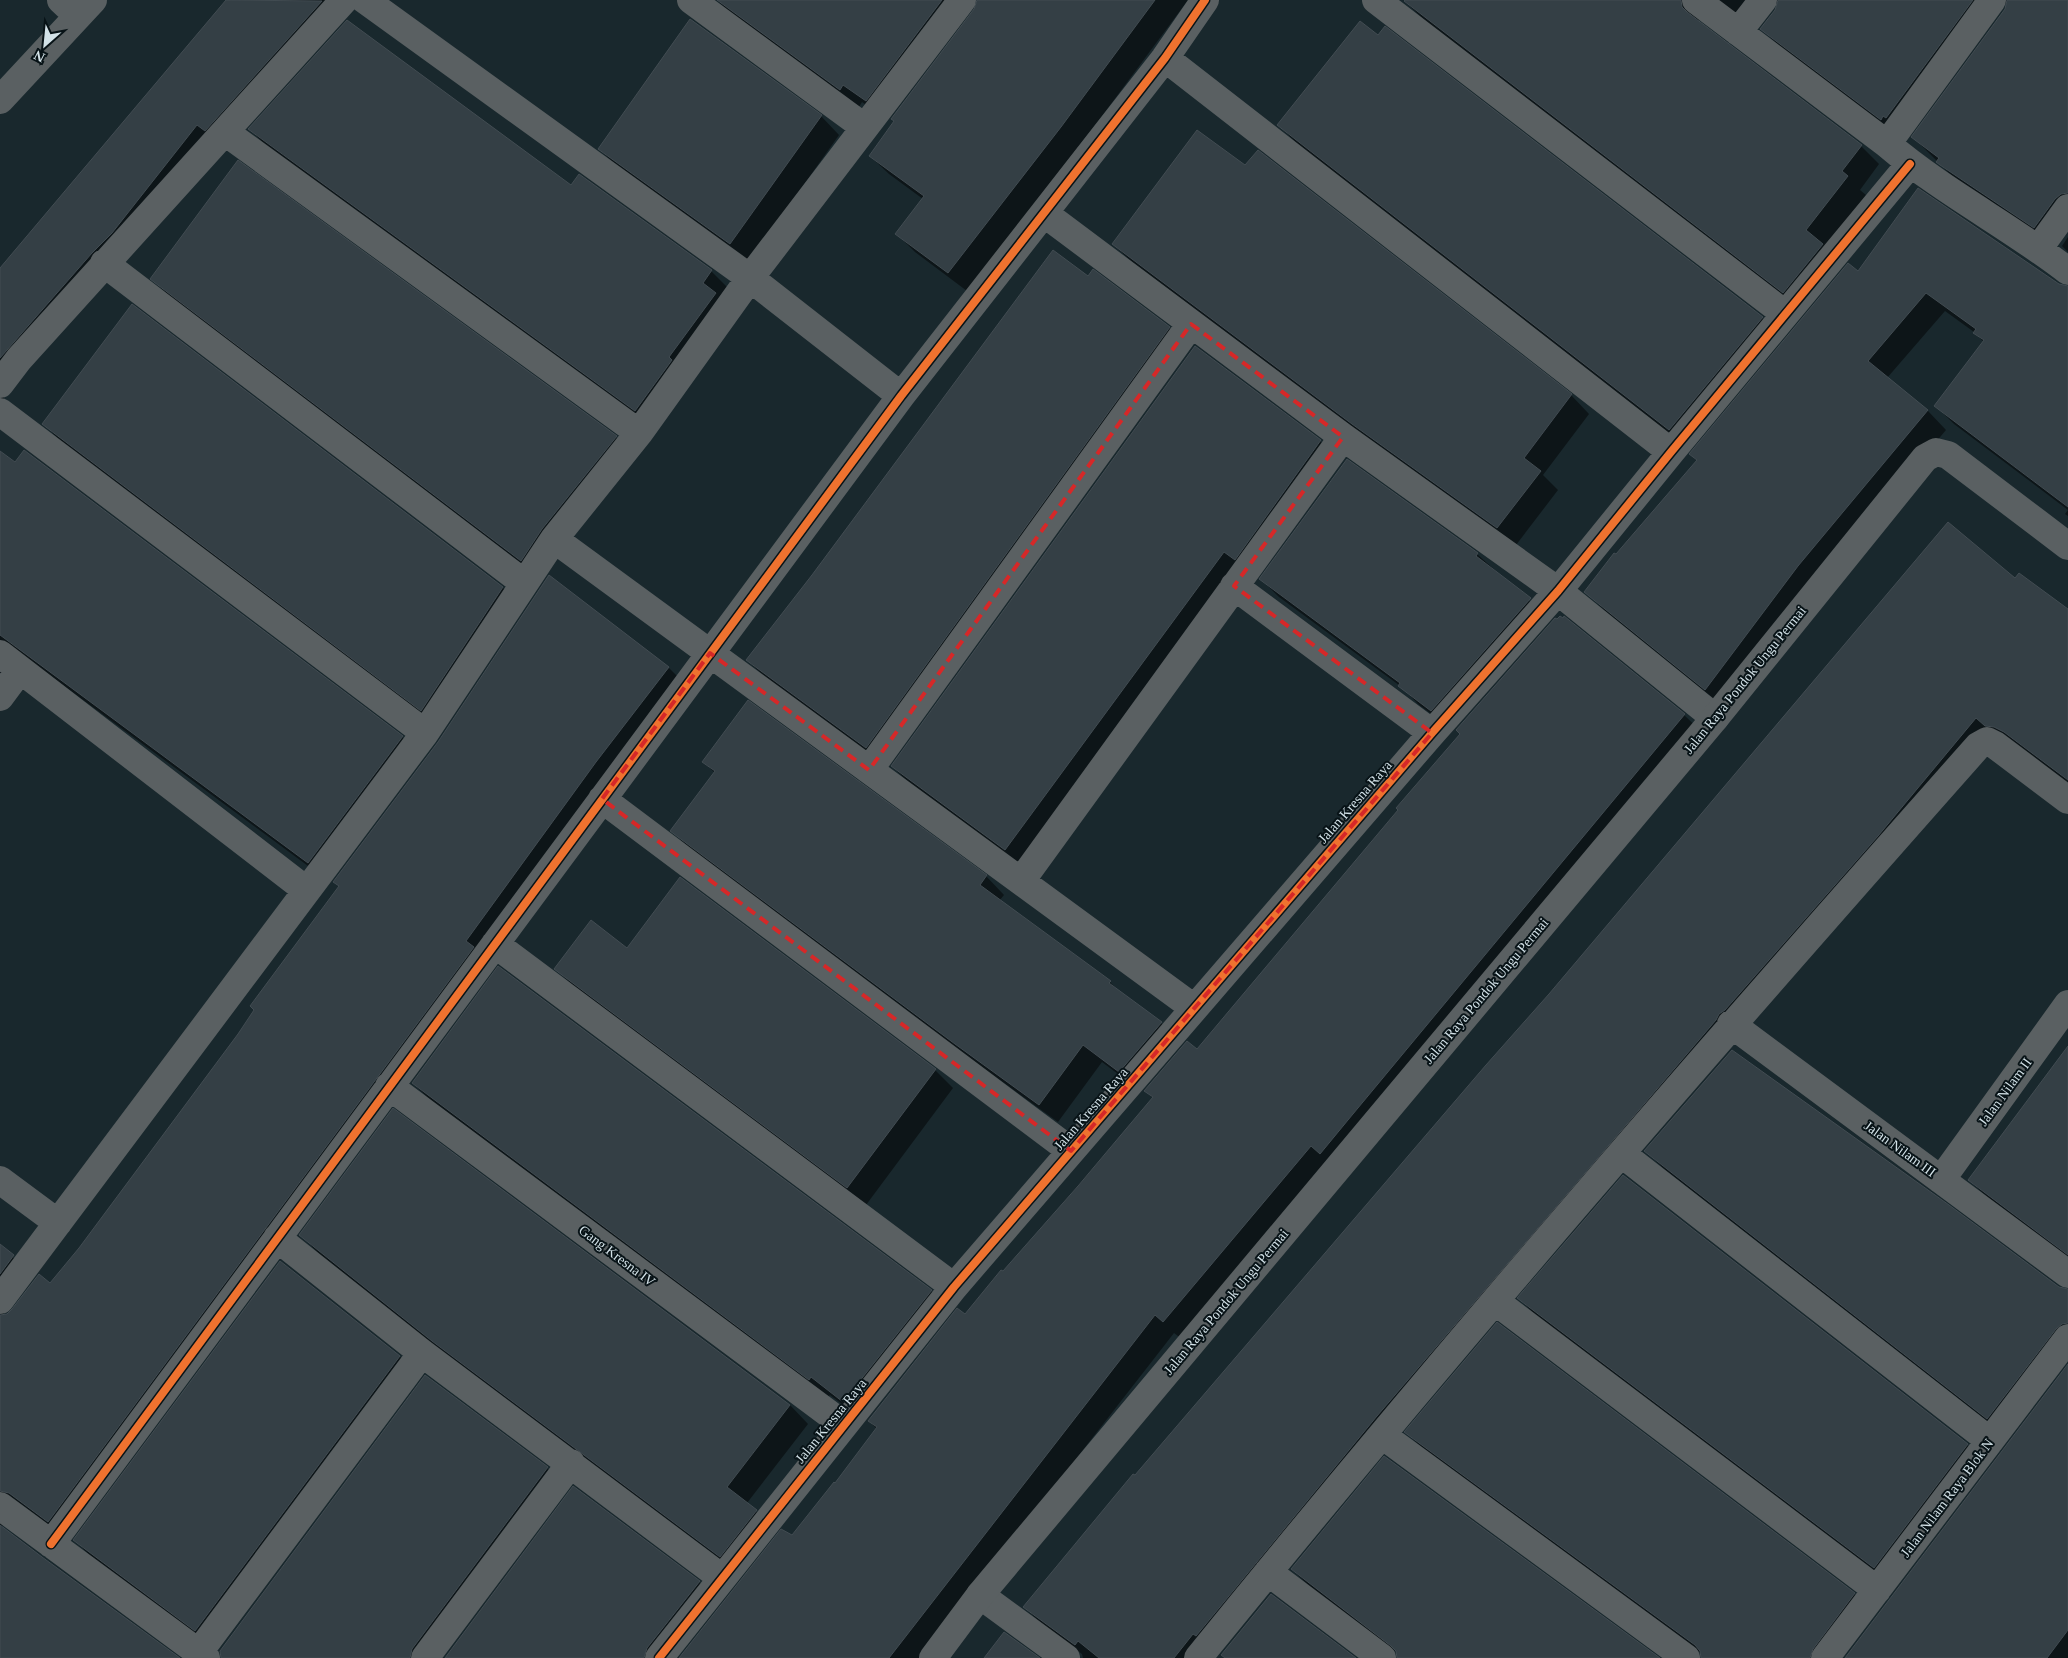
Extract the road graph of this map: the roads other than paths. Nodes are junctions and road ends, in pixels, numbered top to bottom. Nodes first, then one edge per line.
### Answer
1 (344, 0) edge
2 (365, 0) edge
3 (691, 0) edge
4 (962, 0) edge
5 (1205, 0) edge
6 (1376, 0) edge
7 (1696, 0) edge
8 (1763, 0) edge
9 (1992, 0) edge
10 (77, 5) edge
11 (1738, 32) junction
12 (1165, 58) junction
13 (0, 100) edge
14 (864, 127) junction
15 (225, 132) junction
16 (1887, 144) junction
17 (1910, 164) junction
18 (2068, 208) edge
19 (1045, 214) junction
20 (2039, 248) junction
21 (104, 264) junction
22 (2068, 271) edge
23 (750, 278) junction
24 (1785, 314) junction
25 (1191, 324) junction
26 (0, 384) edge
27 (900, 396) junction
28 (0, 412) edge
29 (639, 433) junction
30 (1343, 437) junction
31 (1670, 452) junction
32 (554, 539) junction
33 (2068, 546) edge
34 (524, 583) junction
35 (1234, 586) junction
36 (1558, 591) junction
37 (710, 653) junction
38 (10, 662) edge
39 (0, 697) edge
40 (1715, 718) junction
41 (425, 732) junction
42 (1432, 733) junction
43 (869, 770) junction
44 (602, 799) junction
45 (2068, 800) edge
46 (1021, 881) junction
47 (306, 890) junction
48 (495, 944) junction
49 (2068, 1004) edge
50 (1194, 1008) junction
51 (1731, 1024) junction
52 (389, 1086) junction
53 (1071, 1151) junction
54 (1622, 1154) junction
55 (0, 1180) edge
56 (1941, 1180) junction
57 (58, 1224) junction
58 (277, 1238) junction
59 (2068, 1274) edge
60 (954, 1287) junction
61 (0, 1300) edge
62 (1495, 1301) junction
63 (2068, 1338) edge
64 (422, 1353) junction
65 (844, 1425) junction
66 (1382, 1435) junction
67 (1990, 1441) junction
68 (571, 1463) junction
69 (0, 1506) edge
70 (51, 1544) junction
71 (1268, 1572) junction
72 (722, 1578) junction
73 (1877, 1590) junction
74 (980, 1595) junction
75 (203, 1655) edge
76 (425, 1658) edge
77 (659, 1658) edge
78 (933, 1658) edge
79 (1066, 1658) edge
80 (1198, 1658) edge
81 (1382, 1658) edge
82 (1686, 1658) edge
83 (1826, 1658) edge

1 - 15 street
2 - 23 street
3 - 14 street
4 - 14 street
5 - 12 street
6 - 24 street
7 - 11 street
8 - 11 street
9 - 16 street
10 - 13 street
11 - 16 street
12 - 19 street
12 - 31 street
14 - 23 street
15 - 21 street
15 - 29 street
16 - 17 street
17 - 20 street
17 - 24 street, Jalan Kresna Raya
18 - 20 street
19 - 25 street
19 - 27 street
20 - 22 street
21 - 26 street
21 - 34 street
23 - 27 street
23 - 29 street
24 - 31 street, Jalan Kresna Raya
25 - 30 street
25 - 43 street
27 - 37 street
28 - 41 street
29 - 32 street
30 - 35 street
30 - 36 street
31 - 36 street, Jalan Kresna Raya
32 - 34 street
32 - 37 street
33 - 40 street, Jalan Raya Pondok Ungu Permai
34 - 41 street
35 - 42 street
35 - 46 street
36 - 40 street
36 - 42 street, Jalan Kresna Raya
37 - 43 street
37 - 44 street
38 - 39 street
38 - 47 street
40 - 74 street, Jalan Raya Pondok Ungu Permai
41 - 47 street
42 - 50 street, Jalan Kresna Raya
43 - 46 street
44 - 48 street
44 - 53 street
45 - 51 street
46 - 50 street
47 - 57 street
48 - 52 street
48 - 60 street
49 - 56 street, Jalan Nilam II
50 - 53 street, Jalan Kresna Raya
51 - 54 street
51 - 56 street, Jalan Nilam III
52 - 58 street
52 - 65 street, Gang Kresna IV
53 - 60 street, Jalan Kresna Raya
54 - 62 street
54 - 67 street
55 - 57 street
56 - 59 street, Jalan Nilam III
57 - 61 street
58 - 64 street
58 - 70 street
60 - 65 street, Jalan Kresna Raya
62 - 66 street
62 - 73 street
63 - 67 street, Jalan Nilam Raya Blok N
64 - 68 street
64 - 75 street
65 - 72 street, Jalan Kresna Raya
66 - 71 street
66 - 82 street
67 - 73 street, Jalan Nilam Raya Blok N
68 - 72 street
68 - 76 street
69 - 70 street
70 - 75 street
71 - 80 street
71 - 81 street
72 - 77 street, Jalan Kresna Raya
73 - 83 street, Jalan Nilam Raya Blok N
74 - 78 street, Jalan Raya Pondok Ungu Permai
74 - 79 street

